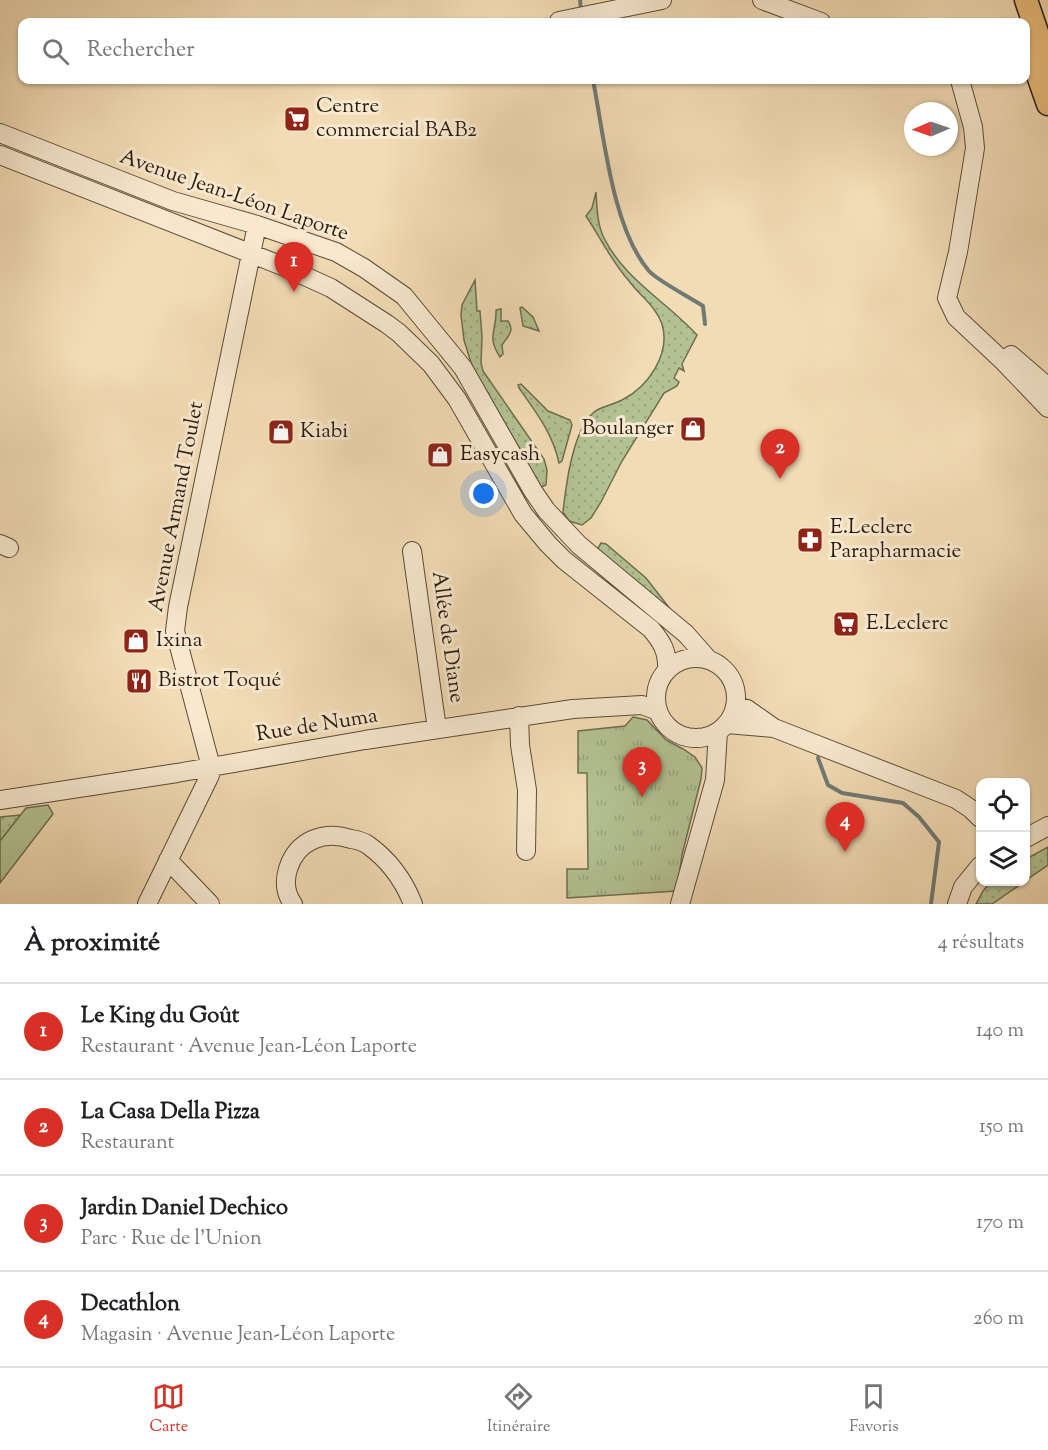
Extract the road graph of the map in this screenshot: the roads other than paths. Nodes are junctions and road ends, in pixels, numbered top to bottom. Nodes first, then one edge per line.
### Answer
1 (662, 0) edge
2 (762, 0) edge
3 (577, 18) edge
4 (810, 18) edge
5 (1030, 24) edge
6 (1030, 52) edge
7 (1048, 64) edge
8 (961, 84) edge
9 (1048, 104) edge
10 (0, 133) edge
11 (0, 155) edge
12 (257, 225) junction
13 (252, 254) junction
14 (956, 316) junction
15 (1017, 359) junction
16 (1025, 384) junction
17 (1048, 387) edge
18 (1048, 408) edge
19 (412, 551) dead end
20 (708, 659) junction
21 (667, 670) junction
22 (652, 704) junction
23 (735, 706) junction
24 (519, 716) junction
25 (723, 728) junction
26 (774, 728) junction
27 (437, 729) junction
28 (700, 738) junction
29 (211, 767) junction
30 (716, 770) junction
31 (0, 800) edge
32 (976, 813) edge
33 (1048, 826) edge
34 (1030, 836) edge
35 (526, 851) dead end
36 (168, 860) junction
37 (976, 872) edge
38 (147, 904) edge
39 (210, 904) edge
40 (293, 904) edge
41 (413, 904) edge
42 (680, 904) edge
43 (957, 904) edge

1 - 3 street
2 - 4 street
5 - 7 main road
6 - 9 main road
8 - 14 street
10 - 12 street, Avenue Jean-Léon Laporte
11 - 13 street, Avenue Jean-Léon Laporte
12 - 13 street, Avenue Armand Toulet
12 - 20 street, Avenue Jean-Léon Laporte
13 - 21 street, Avenue Jean-Léon Laporte
13 - 29 street, Avenue Armand Toulet
14 - 15 street
14 - 16 street
15 - 16 street
15 - 17 street
16 - 18 street
19 - 27 street, Allée de Diane
20 - 21 street
20 - 23 street
21 - 22 street
22 - 24 street, Rue de Numa
22 - 28 street
23 - 25 street
23 - 26 street
24 - 27 street, Rue de Numa
24 - 35 street
25 - 26 street
25 - 28 street
25 - 30 street
26 - 32 street
27 - 29 street, Rue de Numa
28 - 30 street
29 - 31 street, Rue de Numa
29 - 36 street
30 - 42 street
33 - 34 street
36 - 38 street
36 - 39 street
37 - 43 street
40 - 41 street

